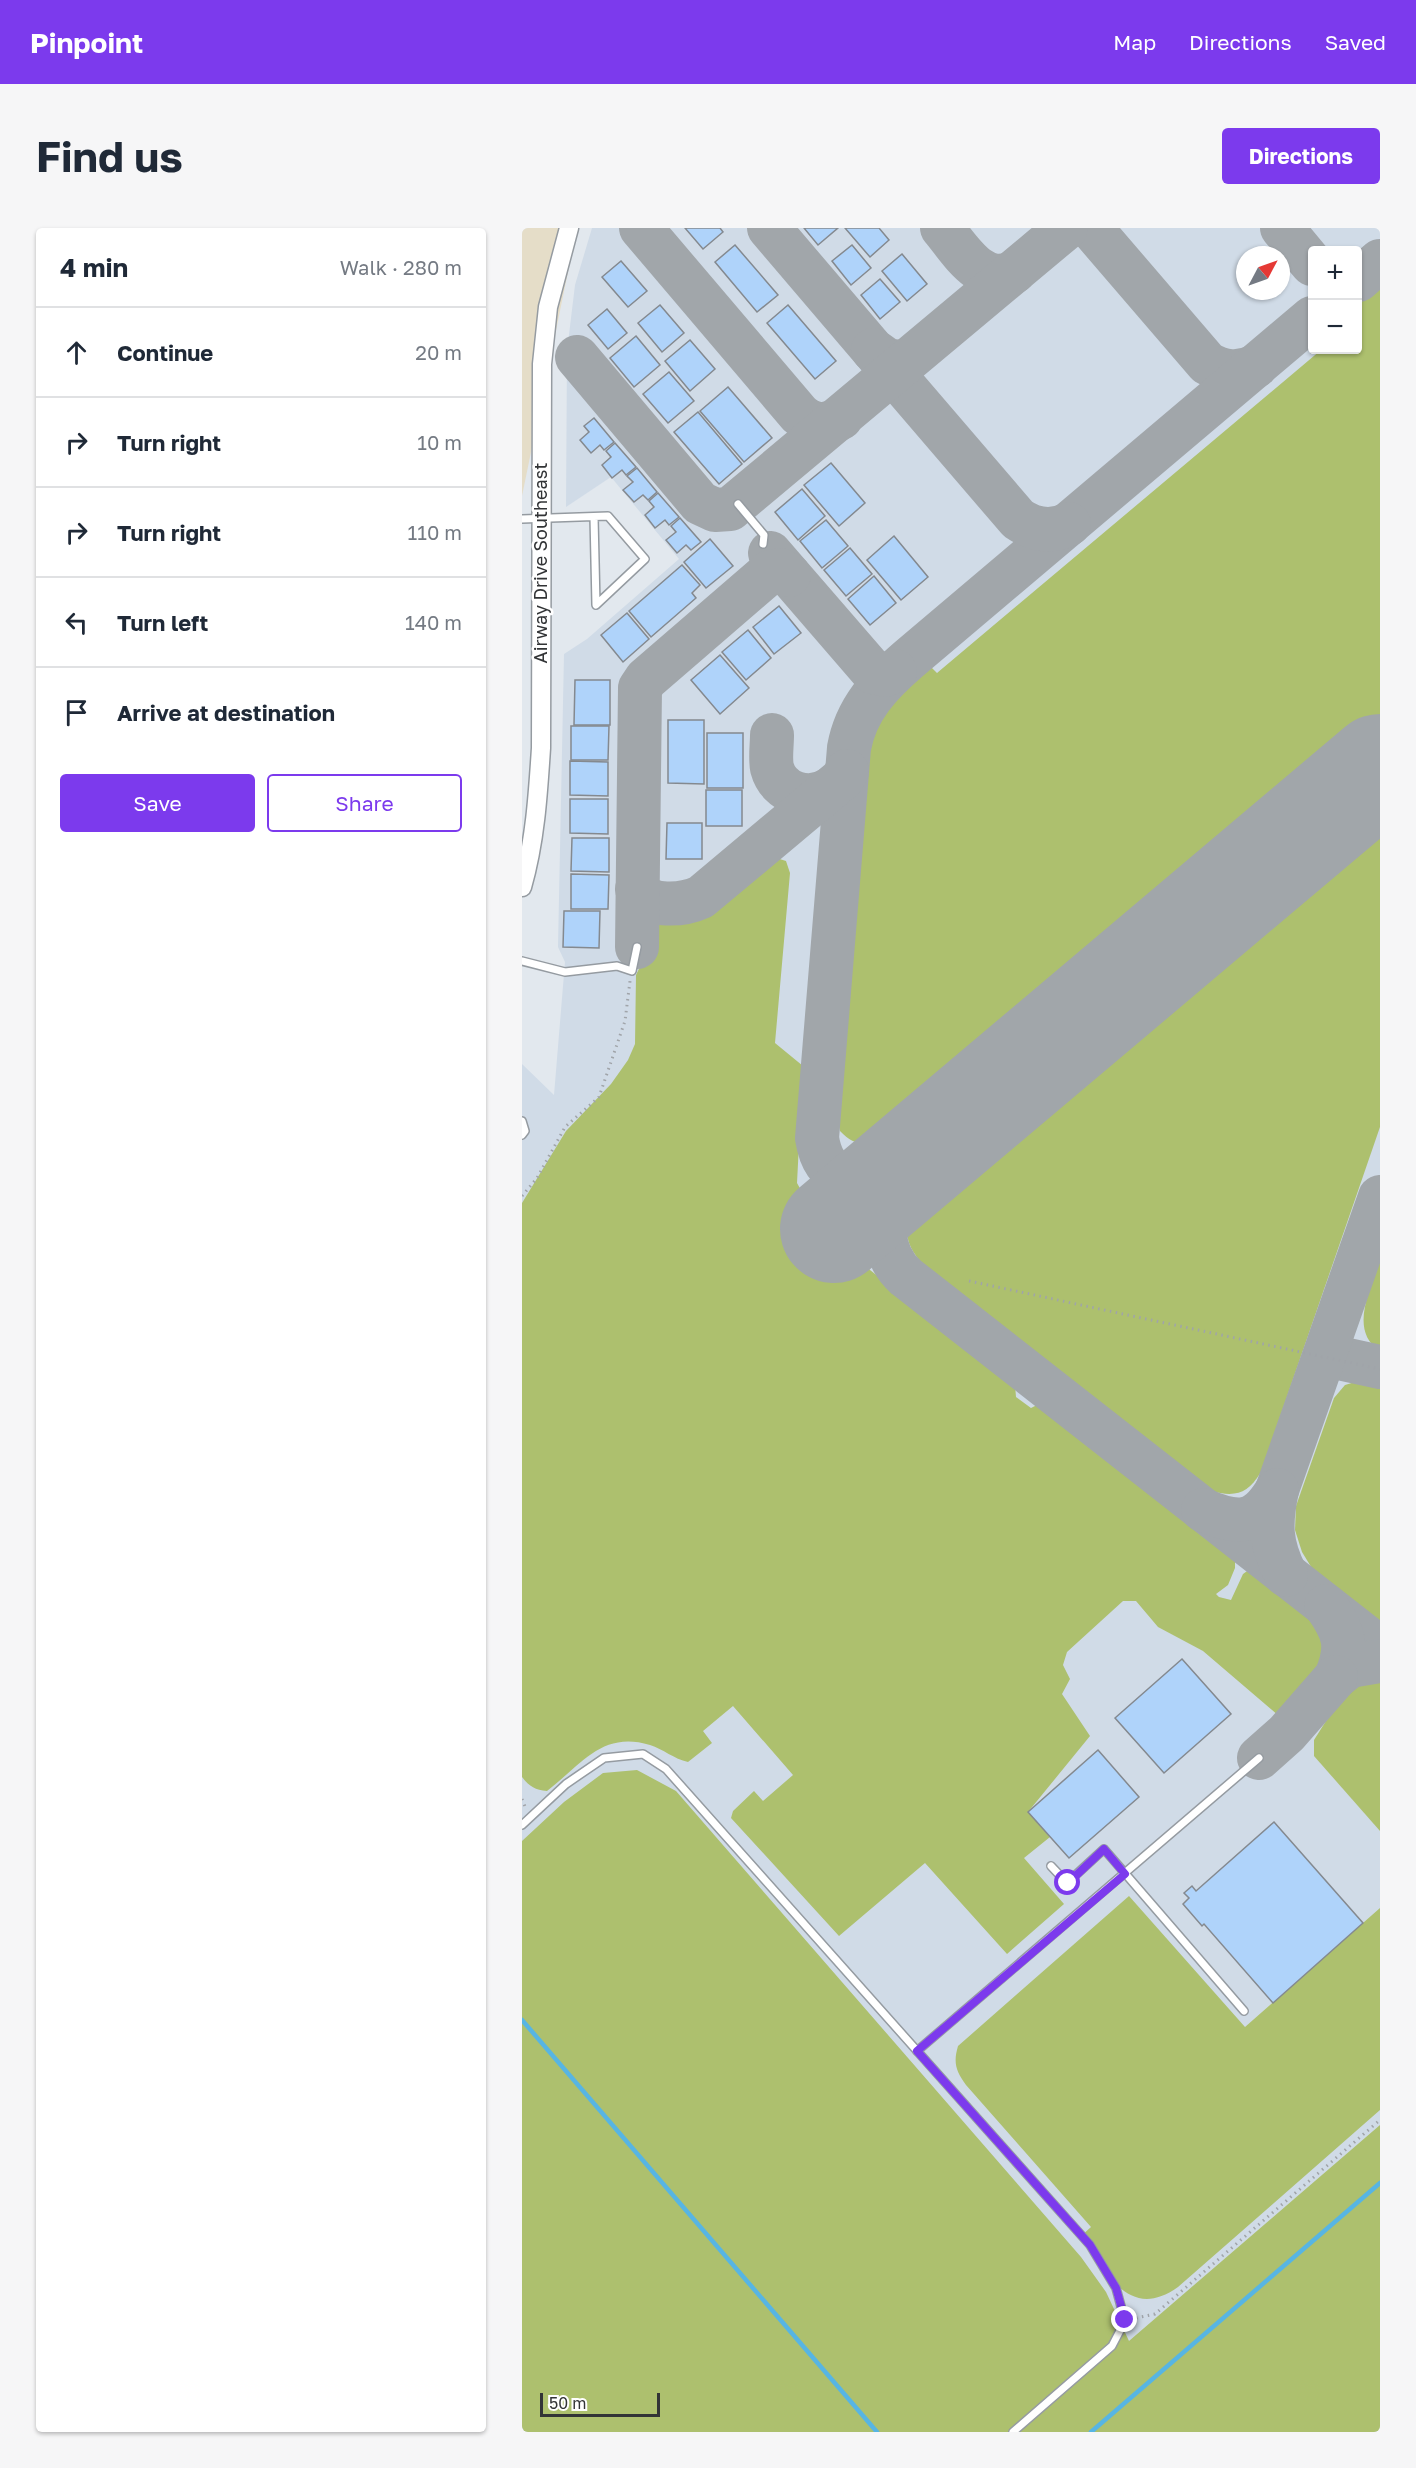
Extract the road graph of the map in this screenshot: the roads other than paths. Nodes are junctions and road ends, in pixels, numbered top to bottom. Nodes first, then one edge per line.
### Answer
1 (567, 234) edge
2 (738, 504) dead end
3 (594, 517) junction
4 (522, 519) edge
5 (541, 520) junction
6 (762, 544) dead end
7 (522, 887) edge
8 (637, 947) dead end
9 (522, 961) edge
10 (522, 1121) edge
11 (522, 1135) edge
12 (1259, 1758) dead end
13 (522, 1825) edge
14 (1051, 1866) dead end
15 (1125, 1874) junction
16 (1244, 2011) dead end
17 (917, 2051) junction
18 (1013, 2432) edge

1 - 5 street, Airway Drive Southeast
2 - 6 lane
3 - 3 lane
3 - 5 lane
4 - 5 lane
5 - 7 street, Airway Drive Southeast
8 - 9 lane
10 - 11 lane
12 - 15 lane
13 - 17 lane
14 - 15 lane
15 - 16 lane
15 - 17 lane
17 - 18 lane

